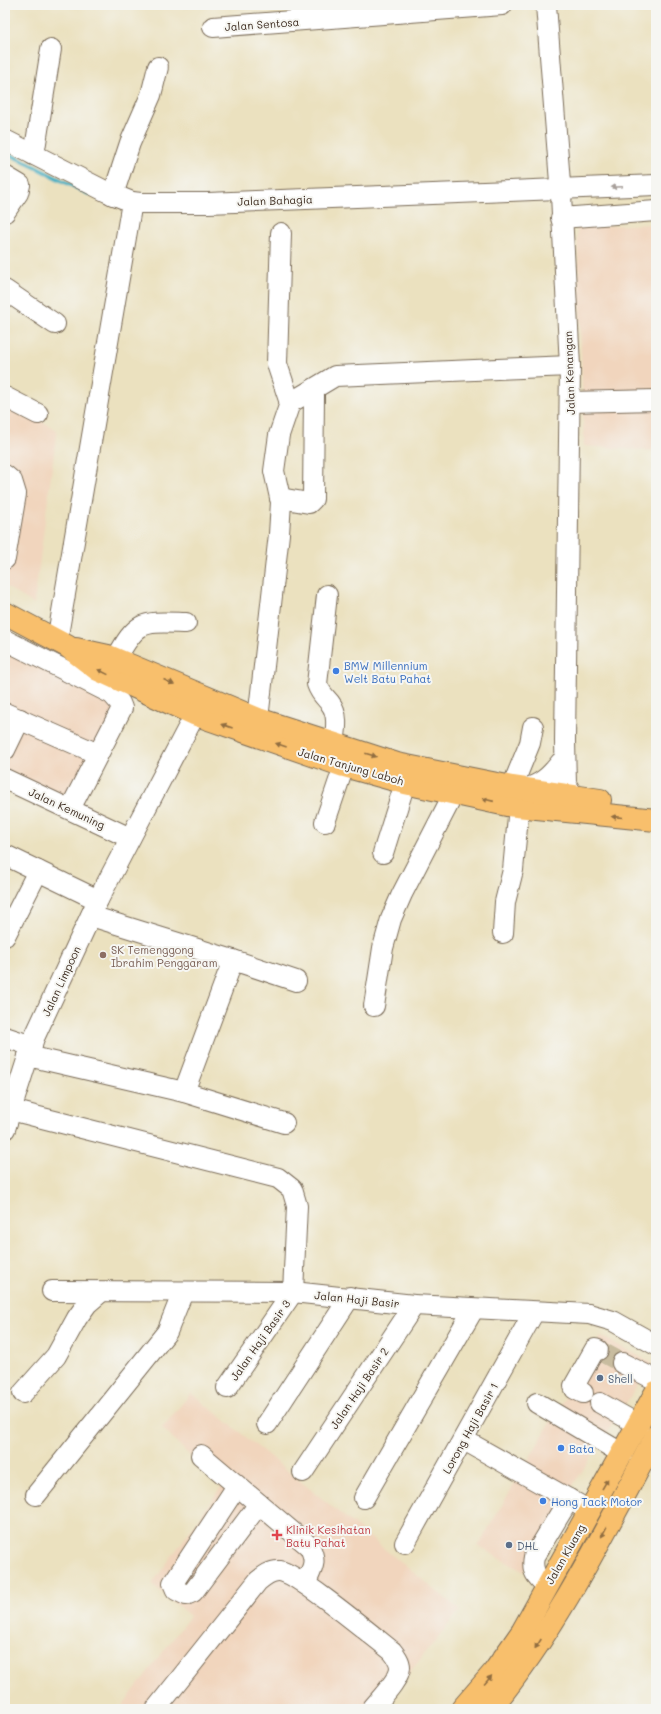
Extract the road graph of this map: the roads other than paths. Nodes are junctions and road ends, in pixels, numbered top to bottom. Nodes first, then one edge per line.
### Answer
1 (502, 5) edge
2 (546, 5) edge
3 (213, 27) dead end
4 (51, 49) dead end
5 (158, 67) dead end
6 (5, 140) edge
7 (34, 155) junction
8 (5, 176) edge
9 (656, 185) edge
10 (113, 194) junction
11 (561, 203) junction
12 (131, 211) junction
13 (656, 211) edge
14 (5, 212) edge
15 (281, 233) dead end
16 (5, 290) edge
17 (55, 324) dead end
18 (570, 366) junction
19 (314, 395) dead end
20 (5, 397) edge
21 (656, 400) edge
22 (570, 402) junction
23 (290, 403) junction
24 (38, 414) dead end
25 (5, 475) edge
26 (280, 498) junction
27 (7, 532) edge
28 (5, 560) edge
29 (327, 595) dead end
30 (8, 622) edge
31 (186, 623) dead end
32 (5, 640) edge
33 (62, 644) junction
34 (116, 660) junction
35 (199, 706) junction
36 (13, 716) edge
37 (258, 719) junction
38 (533, 727) dead end
39 (565, 741) junction
40 (334, 744) junction
41 (5, 750) edge
42 (98, 754) junction
43 (561, 762) junction
44 (344, 766) junction
45 (5, 779) edge
46 (405, 782) junction
47 (454, 793) junction
48 (518, 794) junction
49 (561, 800) junction
50 (656, 807) edge
51 (70, 809) junction
52 (656, 820) edge
53 (326, 822) dead end
54 (130, 838) junction
55 (383, 853) dead end
56 (5, 855) edge
57 (38, 871) junction
58 (94, 908) junction
59 (504, 933) dead end
60 (5, 936) edge
61 (233, 960) junction
62 (296, 981) dead end
63 (374, 1006) dead end
64 (5, 1037) edge
65 (30, 1051) junction
66 (184, 1092) junction
67 (8, 1119) edge
68 (284, 1123) dead end
69 (52, 1291) dead end
70 (101, 1292) junction
71 (183, 1292) junction
72 (293, 1292) junction
73 (350, 1297) junction
74 (414, 1305) junction
75 (473, 1310) junction
76 (534, 1312) junction
77 (656, 1345) edge
78 (598, 1350) dead end
79 (622, 1363) tunnel mouth
80 (656, 1380) edge
81 (227, 1388) dead end
82 (656, 1392) edge
83 (23, 1393) dead end
84 (583, 1393) dead end
85 (600, 1402) dead end
86 (537, 1403) dead end
87 (267, 1424) dead end
88 (648, 1430) edge
89 (464, 1440) junction
90 (623, 1454) junction
91 (201, 1455) dead end
92 (303, 1472) dead end
93 (237, 1486) junction
94 (36, 1495) dead end
95 (364, 1498) dead end
96 (568, 1499) junction
97 (259, 1504) junction
98 (223, 1508) junction
99 (590, 1511) junction
100 (244, 1524) junction
101 (405, 1543) dead end
102 (305, 1584) junction
103 (547, 1586) junction
104 (156, 1709) edge
105 (372, 1709) edge
106 (462, 1709) edge
107 (490, 1709) edge

1 - 3 street, Jalan Sentosa
2 - 11 street, Jalan Kenangan
4 - 7 street
5 - 10 street
6 - 7 street, Jalan Bahagia
7 - 10 street, Jalan Bahagia
8 - 14 street
9 -> 11 street
10 - 12 street, Jalan Bahagia
11 - 12 street, Jalan Bahagia
11 - 13 street
11 - 18 street, Jalan Kenangan
12 - 33 street
15 - 23 street
16 - 17 street
18 - 22 street, Jalan Kenangan
18 - 23 street
19 - 26 street
20 - 24 street
21 - 22 street
22 - 39 street, Jalan Kenangan
23 - 26 street
25 - 27 street
26 - 37 street
27 - 28 street
29 - 40 street
30 - 33 highway, Jalan Tanjung Laboh
31 - 34 street
32 - 42 street
33 - 34 highway, Jalan Tanjung Laboh
35 -> 33 highway, Jalan Tanjung Laboh
34 -> 35 highway, Jalan Tanjung Laboh
35 - 37 highway, Jalan Tanjung Laboh
44 -> 35 highway, Jalan Tanjung Laboh
35 - 54 street, Jalan Limpoon
36 - 41 street
36 - 42 street
37 - 40 highway, Jalan Tanjung Laboh
38 - 48 street
39 - 43 street, Jalan Kenangan
39 - 49 street, Jalan Kenangan
40 -> 48 highway, Jalan Tanjung Laboh
42 - 51 street
43 - 48 street
43 - 49 street, Jalan Kenangan
44 - 46 highway, Jalan Tanjung Laboh
44 - 53 street
45 - 51 street, Jalan Kemuning
46 - 47 highway, Jalan Tanjung Laboh
46 - 55 street
48 -> 47 highway, Jalan Tanjung Laboh
47 - 63 street
48 - 49 highway, Jalan Tanjung Laboh
48 - 59 street
49 - 50 highway, Jalan Tanjung Laboh
52 -> 49 highway, Jalan Tanjung Laboh
51 - 54 street, Jalan Kemuning
54 - 58 street, Jalan Limpoon
56 - 57 street
57 - 58 street
57 - 60 street
58 - 61 street
58 - 65 street, Jalan Limpoon
61 - 62 street
61 - 66 street
64 - 65 street
65 - 66 street
65 - 67 street, Jalan Limpoon
66 - 68 street
67 - 72 street
69 - 70 street, Jalan Haji Basir
70 - 71 street, Jalan Haji Basir
70 - 83 street
71 - 72 street, Jalan Haji Basir
71 - 94 street
72 - 73 street, Jalan Haji Basir
72 - 81 street, Jalan Haji Basir 3
73 - 74 street, Jalan Haji Basir
73 - 87 street
74 - 75 street, Jalan Haji Basir
74 - 92 street, Jalan Haji Basir 2
75 - 76 street, Jalan Haji Basir
75 - 95 street
76 - 77 street, Jalan Haji Basir
76 - 89 street, Lorong Haji Basir 1
78 - 84 street
79 - 80 street
82 - 88 highway, Jalan Kluang
85 - 88 street
86 - 90 street
88 - 90 highway, Jalan Kluang
88 -> 107 highway, Jalan Kluang
89 - 96 street
89 - 101 street, Lorong Haji Basir 1
99 -> 90 highway, Jalan Kluang
91 - 93 street
93 - 97 street
93 - 98 street
96 - 99 street
96 - 103 street
97 - 100 street
97 - 102 street
98 - 100 street
98 - 100 street
99 - 103 highway, Jalan Kluang
102 - 104 street
102 - 105 street
106 -> 103 highway, Jalan Kluang

